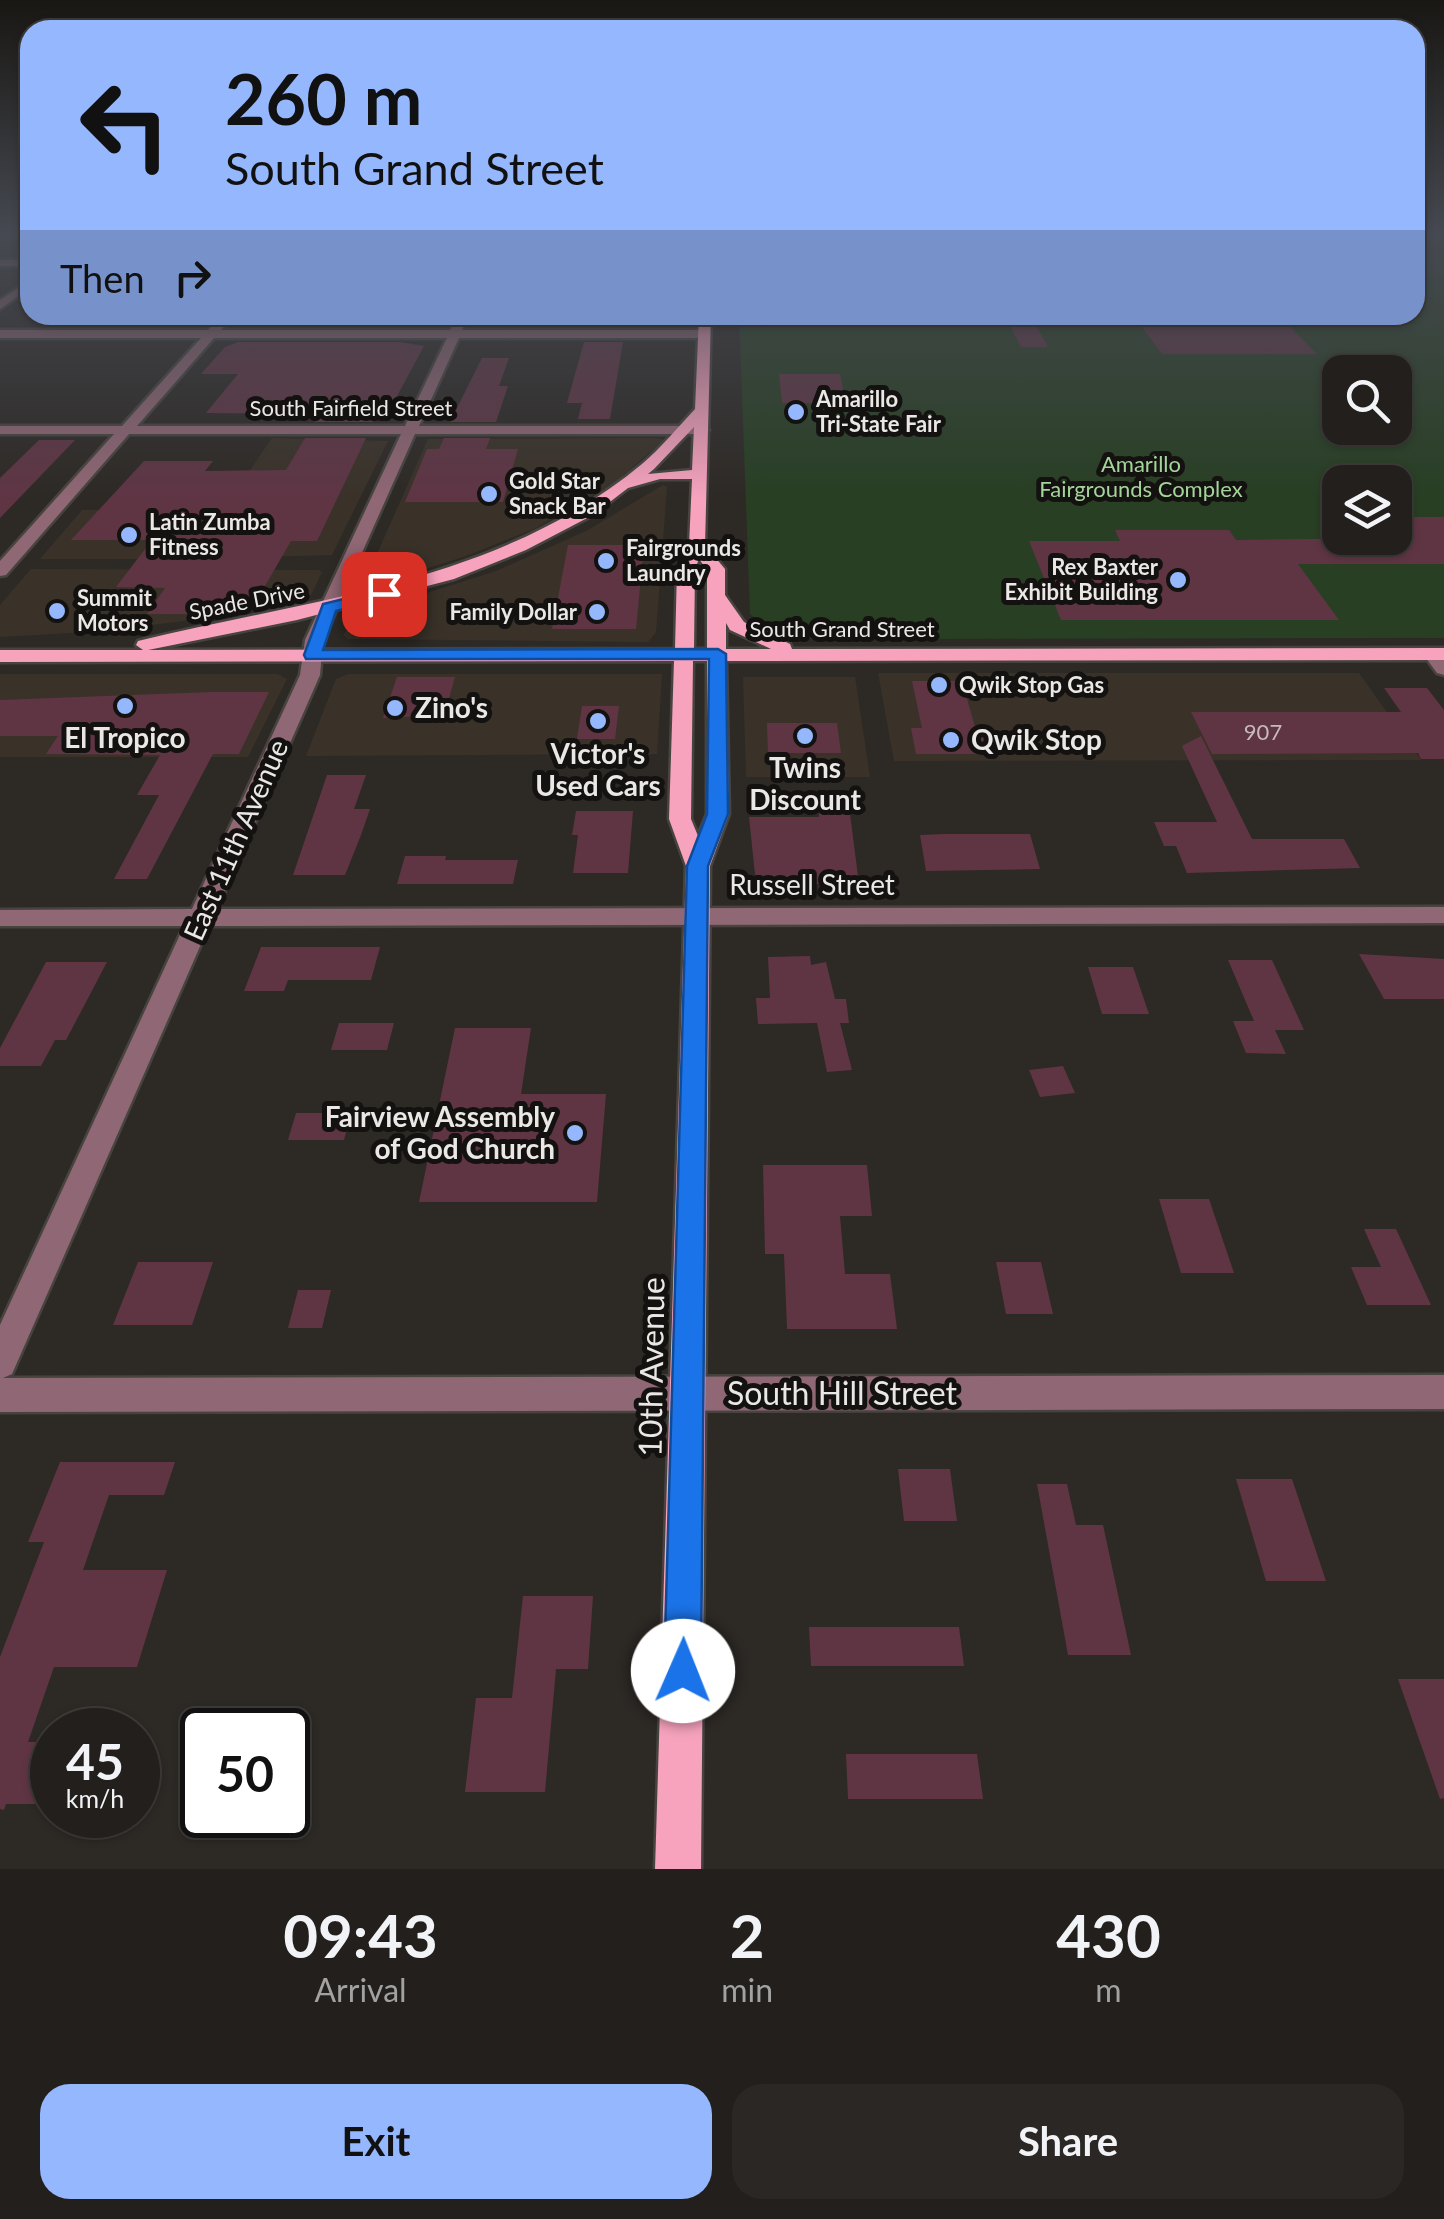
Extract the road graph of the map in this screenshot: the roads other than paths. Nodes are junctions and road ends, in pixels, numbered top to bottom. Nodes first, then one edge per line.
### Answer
1 (219, 325) edge
2 (458, 325) edge
3 (704, 325) edge
4 (0, 334) edge
5 (210, 334) junction
6 (454, 334) junction
7 (704, 334) junction
8 (0, 430) edge
9 (125, 430) junction
10 (411, 430) junction
11 (694, 430) junction
12 (700, 474) junction
13 (628, 486) junction
14 (697, 546) junction
15 (0, 571) edge
16 (716, 596) junction
17 (329, 608) junction
18 (683, 654) junction
19 (718, 654) junction
20 (802, 654) junction
21 (312, 655) junction
22 (0, 656) edge
23 (92, 656) junction
24 (1440, 659) edge
25 (698, 866) junction
26 (696, 916) junction
27 (1444, 916) edge
28 (202, 917) junction
29 (0, 918) edge
30 (0, 1363) edge
31 (1444, 1392) edge
32 (689, 1394) junction
33 (0, 1395) edge
34 (678, 1869) edge

1 - 5 street
2 - 6 street, East 11th Avenue
3 - 7 main road
4 - 5 street
5 - 6 street
5 - 9 street
6 - 7 street
6 - 10 street, East 11th Avenue
7 - 11 main road, Spade Drive
8 - 9 street, South Fairfield Street
9 - 10 street, South Fairfield Street
9 - 15 street
10 - 11 street, South Fairfield Street
10 - 17 street, East 11th Avenue
11 - 12 main road
11 - 13 main road, Spade Drive
12 - 13 main road, Spade Drive
12 - 14 main road
13 - 17 main road, Spade Drive
14 - 16 main road, 10th Avenue
14 - 18 main road, 10th Avenue
16 - 19 main road, 10th Avenue
16 - 20 main road
17 - 21 street, East 11th Avenue
17 - 23 main road, Spade Drive
18 - 19 main road, South Grand Street
18 - 21 main road, South Grand Street
18 - 25 main road, 10th Avenue
19 - 20 main road, South Grand Street
19 - 25 main road, 10th Avenue
20 - 24 main road, South Grand Street
21 - 23 main road, South Grand Street
21 - 28 street, East 11th Avenue
22 - 23 main road, South Grand Street
25 - 26 main road, 10th Avenue
26 - 27 street, Russell Street
26 - 28 street, Russell Street
26 - 32 main road, 10th Avenue
28 - 29 street, Russell Street
28 - 30 street, East 11th Avenue
31 - 32 street, South Hill Street
32 - 33 street, South Hill Street
32 - 34 main road, 10th Avenue

